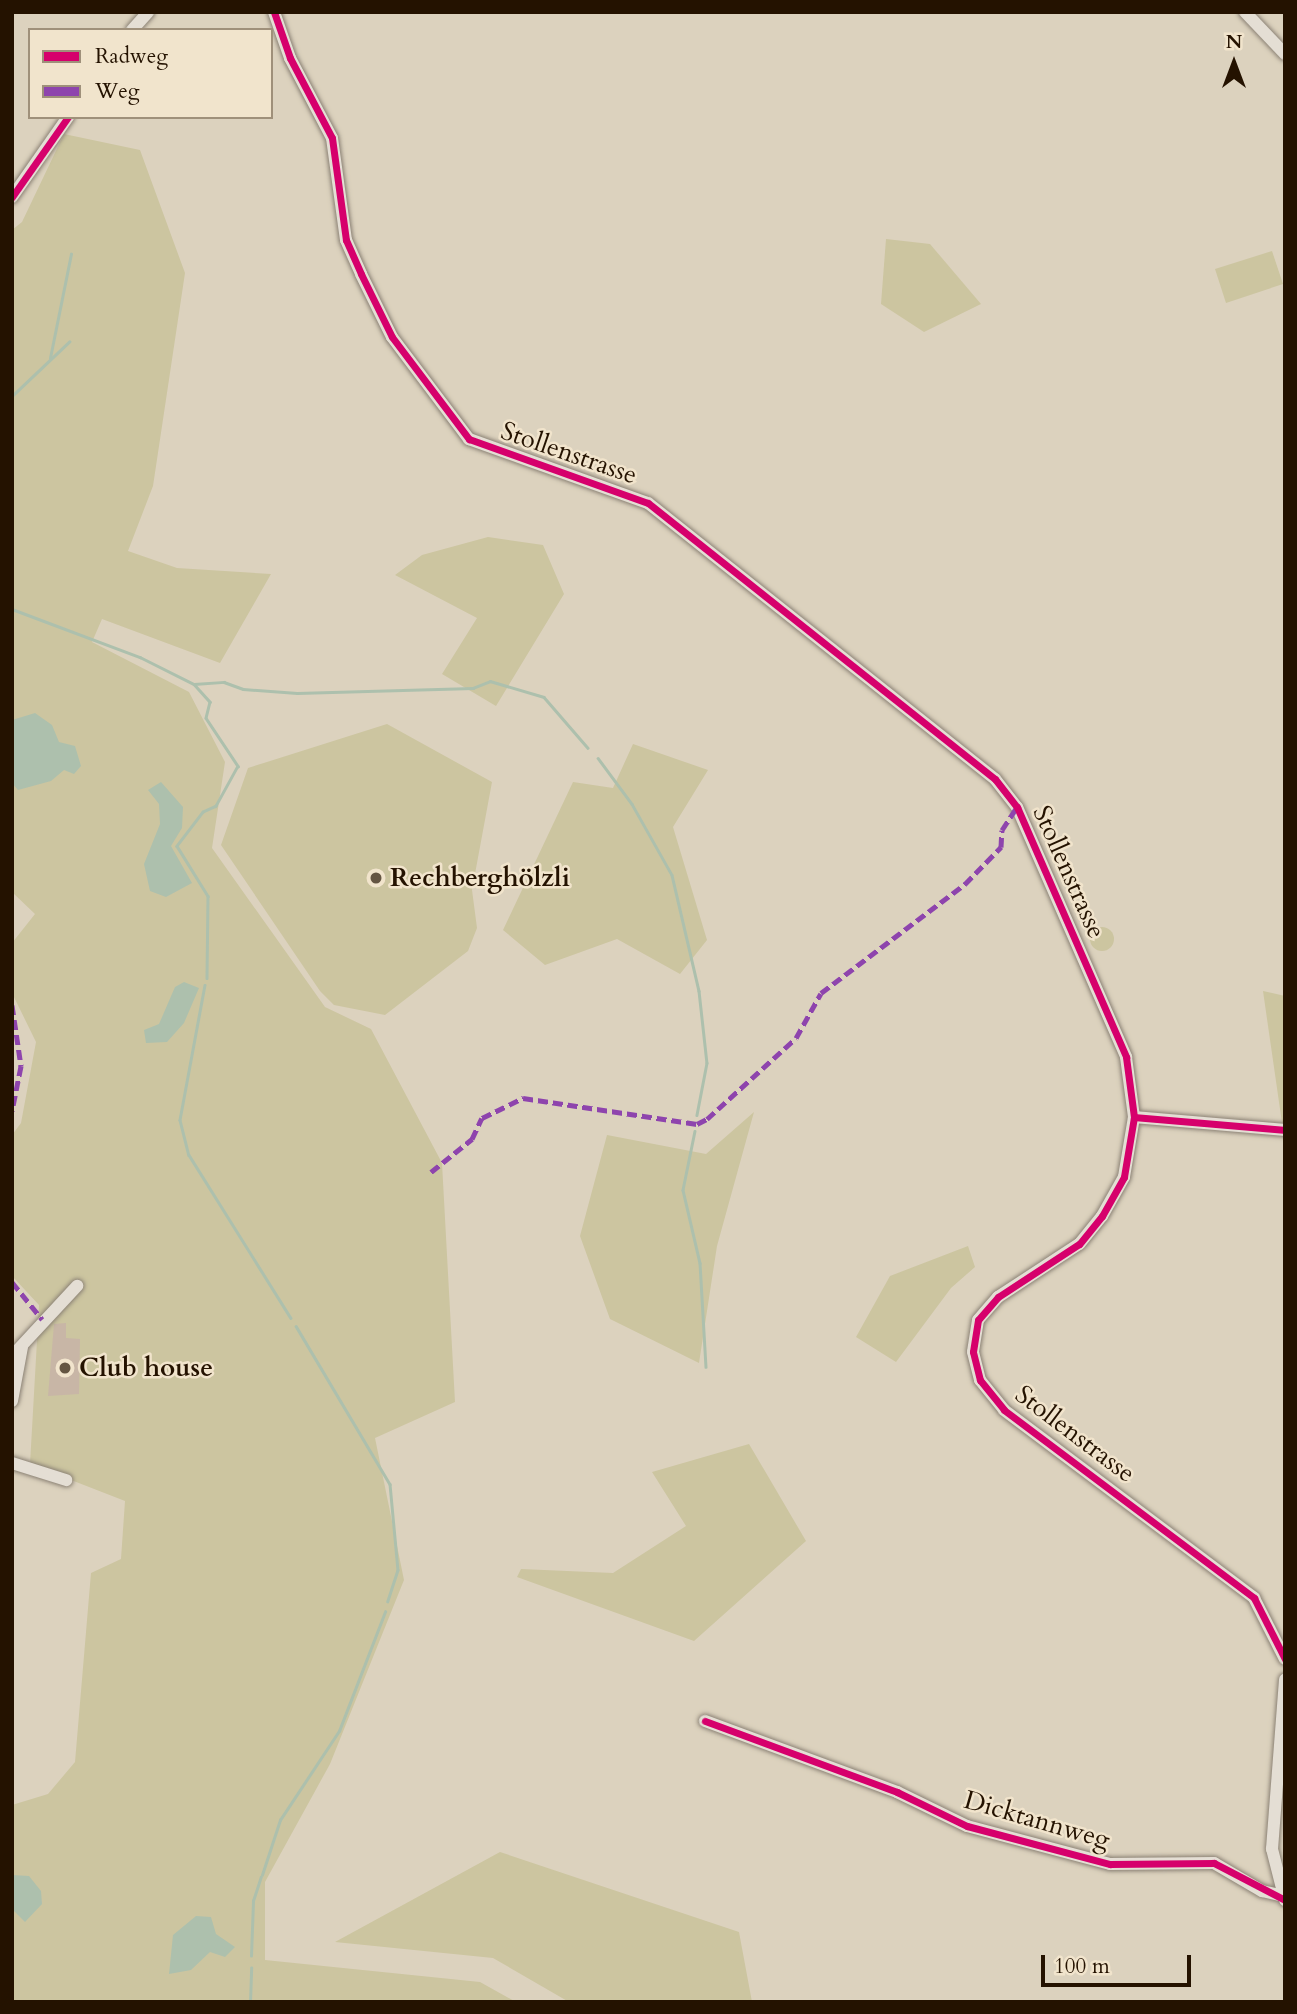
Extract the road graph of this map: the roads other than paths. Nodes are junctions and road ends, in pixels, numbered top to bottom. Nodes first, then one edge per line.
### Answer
1 (148, 12) edge
2 (274, 12) edge
3 (1245, 12) edge
4 (134, 28) edge
5 (1285, 54) edge
6 (67, 119) edge
7 (12, 197) edge
8 (1134, 1117) junction
9 (1285, 1130) edge
10 (77, 1286) dead end
11 (22, 1346) junction
12 (12, 1356) edge
13 (12, 1401) edge
14 (12, 1463) edge
15 (66, 1480) dead end
16 (1285, 1659) edge
17 (1285, 1679) edge
18 (705, 1721) dead end
19 (1284, 1898) edge

1 - 4 street
2 - 8 street, Stollenstrasse
3 - 5 street
6 - 7 street
8 - 9 street
8 - 16 street, Stollenstrasse
10 - 11 street
11 - 12 street
11 - 13 street
14 - 15 street
17 - 19 street
18 - 19 street, Dicktannweg

